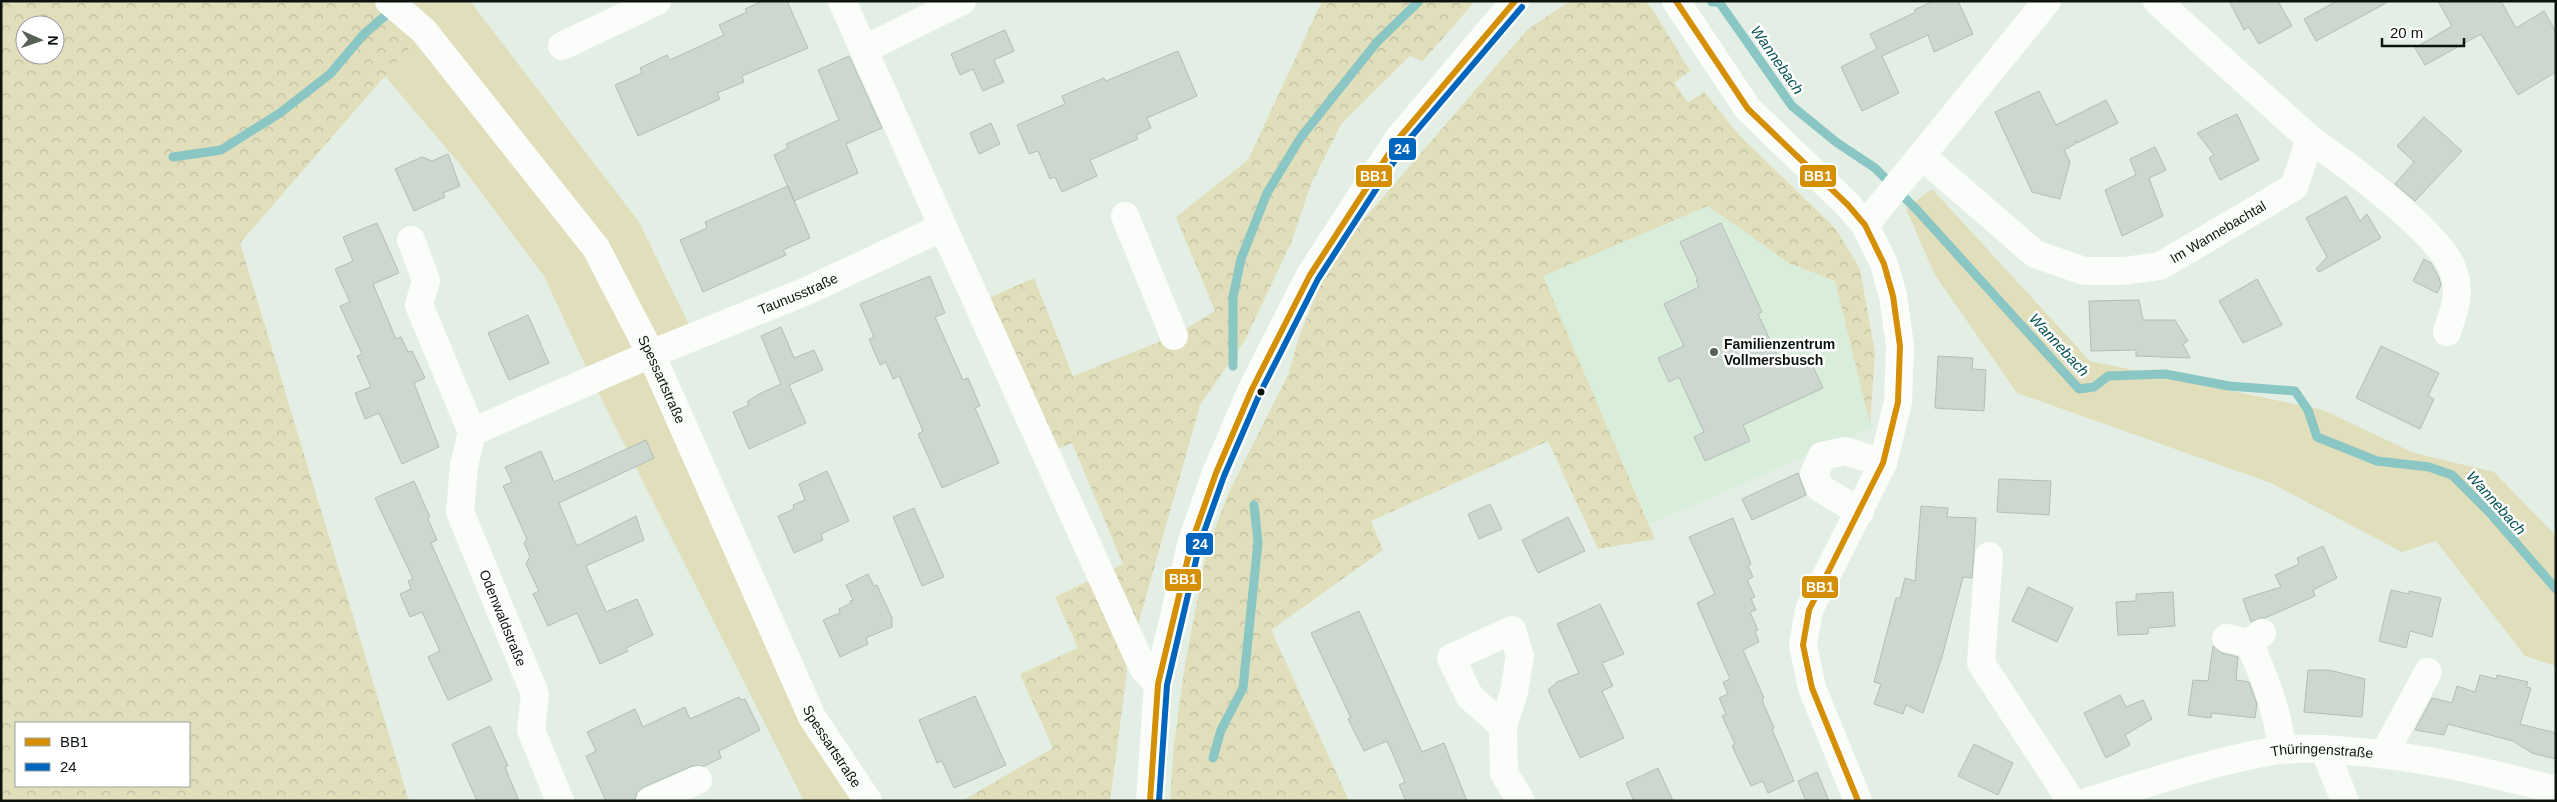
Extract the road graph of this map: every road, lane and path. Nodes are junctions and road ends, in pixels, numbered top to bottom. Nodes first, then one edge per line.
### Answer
1 (389, 1) edge
2 (657, 1) edge
3 (842, 1) edge
4 (962, 1) edge
5 (1515, 1) edge
6 (1676, 1) edge
7 (2047, 1) edge
8 (2157, 1) edge
9 (562, 46) dead end
10 (865, 49) junction
11 (2310, 139) junction
12 (1915, 165) junction
13 (1125, 216) dead end
14 (1865, 225) junction
15 (943, 227) junction
16 (411, 240) dead end
17 (2447, 332) dead end
18 (1174, 336) dead end
19 (651, 354) junction
20 (472, 432) junction
21 (1883, 463) junction
22 (1860, 512) junction
23 (1989, 556) dead end
24 (2246, 638) dead end
25 (2428, 672) dead end
26 (1158, 684) junction
27 (1503, 726) dead end
28 (2324, 749) junction
29 (2282, 750) junction
30 (2384, 754) junction
31 (698, 780) dead end
32 (2556, 790) edge
33 (560, 801) edge
34 (650, 801) edge
35 (868, 801) edge
36 (1150, 801) edge
37 (1521, 801) edge
38 (1858, 801) edge
39 (2071, 801) edge
40 (2090, 801) edge
41 (2345, 801) edge

1 - 19 street, Spessartstraße
2 - 9 street
3 - 10 street
4 - 10 street
5 - 26 street
6 - 14 street
7 - 12 street
8 - 11 street
10 - 15 street
11 - 12 street, Im Wannebachtal
11 - 17 street
12 - 14 street
13 - 18 street
14 - 21 street
15 - 19 street, Taunusstraße
15 - 26 street
16 - 20 street
19 - 20 street
19 - 35 street, Spessartstraße
20 - 33 street, Odenwaldstraße
21 - 22 street
21 - 22 street
22 - 38 street
23 - 39 street
24 - 29 street
25 - 30 street
26 - 36 street
27 - 37 street
28 - 29 street, Thüringenstraße
28 - 30 street, Thüringenstraße
28 - 41 street
29 - 40 street, Thüringenstraße
30 - 32 street, Thüringenstraße
31 - 34 street

